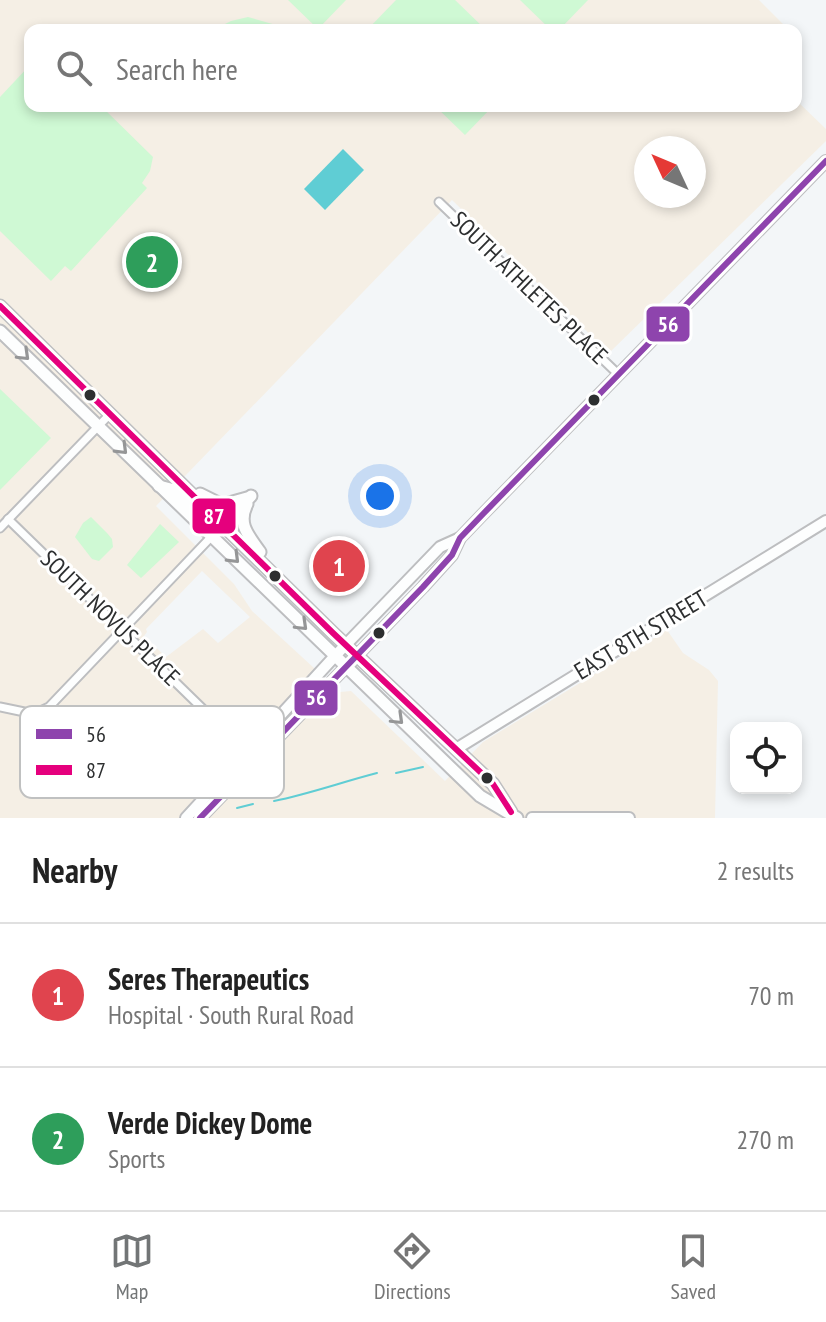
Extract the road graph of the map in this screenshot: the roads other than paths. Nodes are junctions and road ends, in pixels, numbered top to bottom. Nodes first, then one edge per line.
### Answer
1 (826, 161) edge
2 (439, 202) dead end
3 (0, 306) edge
4 (0, 331) edge
5 (618, 374) junction
6 (111, 413) junction
7 (98, 426) junction
8 (183, 484) junction
9 (158, 486) junction
10 (251, 496) junction
11 (8, 519) junction
12 (826, 521) edge
13 (224, 524) junction
14 (0, 528) edge
15 (212, 536) junction
16 (460, 538) junction
17 (273, 572) junction
18 (123, 630) junction
19 (346, 645) junction
20 (357, 656) junction
21 (334, 657) junction
22 (345, 668) junction
23 (50, 706) edge
24 (200, 706) edge
25 (0, 707) edge
26 (284, 710) edge
27 (20, 711) edge
28 (284, 731) edge
29 (456, 749) junction
30 (204, 798) edge
31 (219, 798) edge
32 (514, 815) edge
33 (186, 818) edge
34 (200, 818) edge
35 (532, 818) edge
36 (629, 818) edge

1 - 5 main road
2 - 5 street, SOUTH ATHLETES PLACE
3 - 6 main road
4 -> 7 main road
5 - 16 main road
6 - 7 street
6 - 8 main road
7 -> 9 main road
7 - 11 street
8 - 10 main road
8 - 13 main road
9 - 13 main road
9 - 15 main road
10 - 13 main road
10 - 17 main road
11 - 14 street
11 - 18 street, SOUTH NOVUS PLACE
12 - 29 main road, EAST 8TH STREET
13 - 17 main road
15 - 18 street
15 -> 21 main road
16 - 19 main road
16 - 20 main road
17 - 19 main road
18 - 23 street
18 - 24 street, SOUTH NOVUS PLACE
19 - 20 main road
19 - 21 main road
20 - 22 main road
20 - 29 main road
21 - 22 main road
21 - 26 main road
22 - 28 main road
22 -> 32 main road
25 - 27 street
29 - 32 main road
30 - 33 main road
31 - 34 main road
35 - 36 main road

